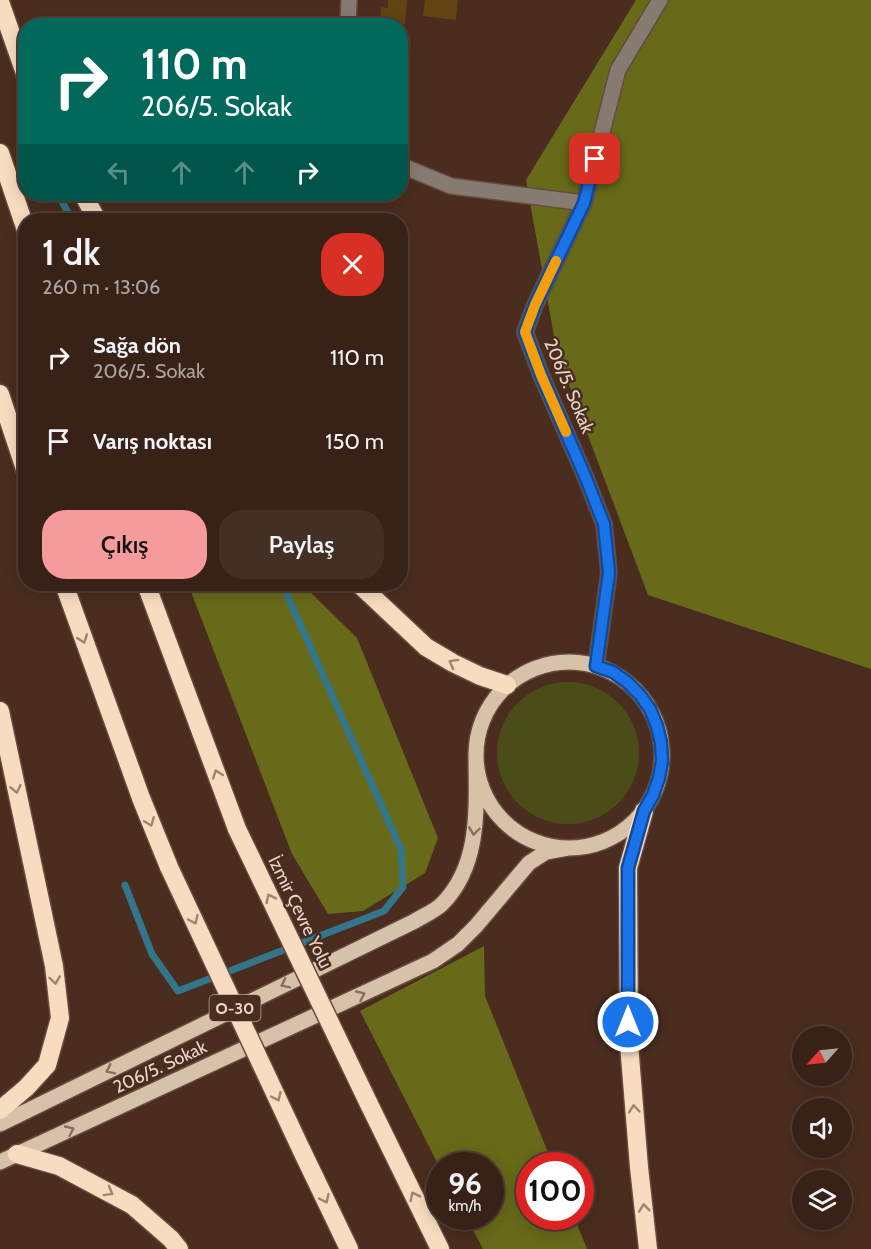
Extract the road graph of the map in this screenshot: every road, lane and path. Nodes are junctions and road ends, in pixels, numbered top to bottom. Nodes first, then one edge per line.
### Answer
1 (349, 0) edge
2 (660, 0) edge
3 (0, 2) edge
4 (348, 18) edge
5 (18, 53) edge
6 (0, 153) edge
7 (408, 168) edge
8 (584, 203) junction
9 (20, 213) edge
10 (0, 394) edge
11 (18, 448) edge
12 (66, 591) edge
13 (149, 591) edge
14 (367, 591) edge
15 (596, 666) junction
16 (507, 685) junction
17 (0, 711) edge
18 (476, 752) junction
19 (644, 811) junction
20 (567, 848) junction
21 (0, 1110) edge
22 (0, 1124) edge
23 (8, 1158) edge
24 (179, 1249) edge
25 (348, 1249) edge
26 (440, 1249) edge
27 (648, 1249) edge

1 - 4 street
2 - 8 street, 206/5. Sokak
3 - 5 highway
6 - 9 highway
7 - 8 street
8 - 15 street, 206/5. Sokak
10 - 11 highway
12 -> 25 highway, O-30, bridge
26 -> 13 highway, İzmir Çevre Yolu, bridge
16 -> 14 highway
15 - 16 main road
15 - 19 main road
16 - 18 main road
17 -> 21 highway
18 - 20 main road
18 -> 22 main road, 206/5. Sokak
19 - 20 main road
27 -> 19 highway
23 -> 20 main road, 206/5. Sokak
23 -> 24 highway

